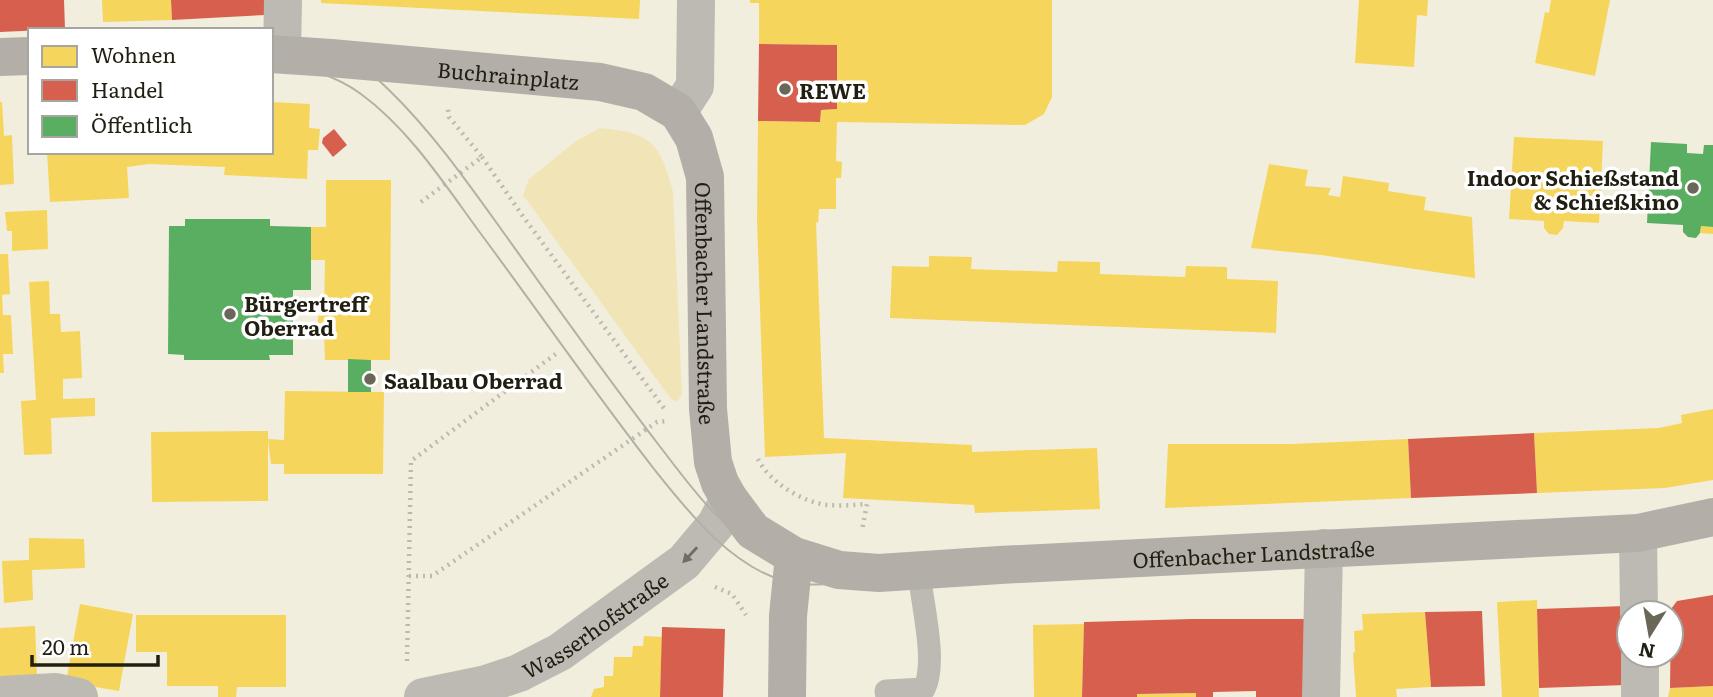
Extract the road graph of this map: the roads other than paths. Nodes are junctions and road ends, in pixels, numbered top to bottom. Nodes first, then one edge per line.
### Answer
1 (283, 0) edge
2 (696, 0) edge
3 (277, 54) edge
4 (28, 56) edge
5 (0, 57) edge
6 (678, 112) junction
7 (729, 499) junction
8 (1713, 517) edge
9 (1638, 533) junction
10 (1324, 548) junction
11 (794, 556) junction
12 (919, 570) junction
13 (1639, 599) edge
14 (1640, 669) edge
15 (415, 683) edge
16 (0, 695) edge
17 (63, 695) edge
18 (787, 697) edge
19 (887, 697) edge
20 (1321, 697) edge
21 (1640, 697) edge

1 - 3 street
2 - 6 street
3 - 6 main road, Buchrainplatz
4 - 5 main road
6 - 7 main road, Offenbacher Landstraße
7 - 11 main road
7 -> 15 street, Wasserhofstraße
8 - 9 main road, Offenbacher Landstraße
9 - 10 main road, Offenbacher Landstraße
9 - 13 street
10 - 12 main road, Offenbacher Landstraße
10 - 20 street
11 - 12 main road, Offenbacher Landstraße
11 - 18 main road
12 - 19 lane
14 - 21 street
16 - 17 street

